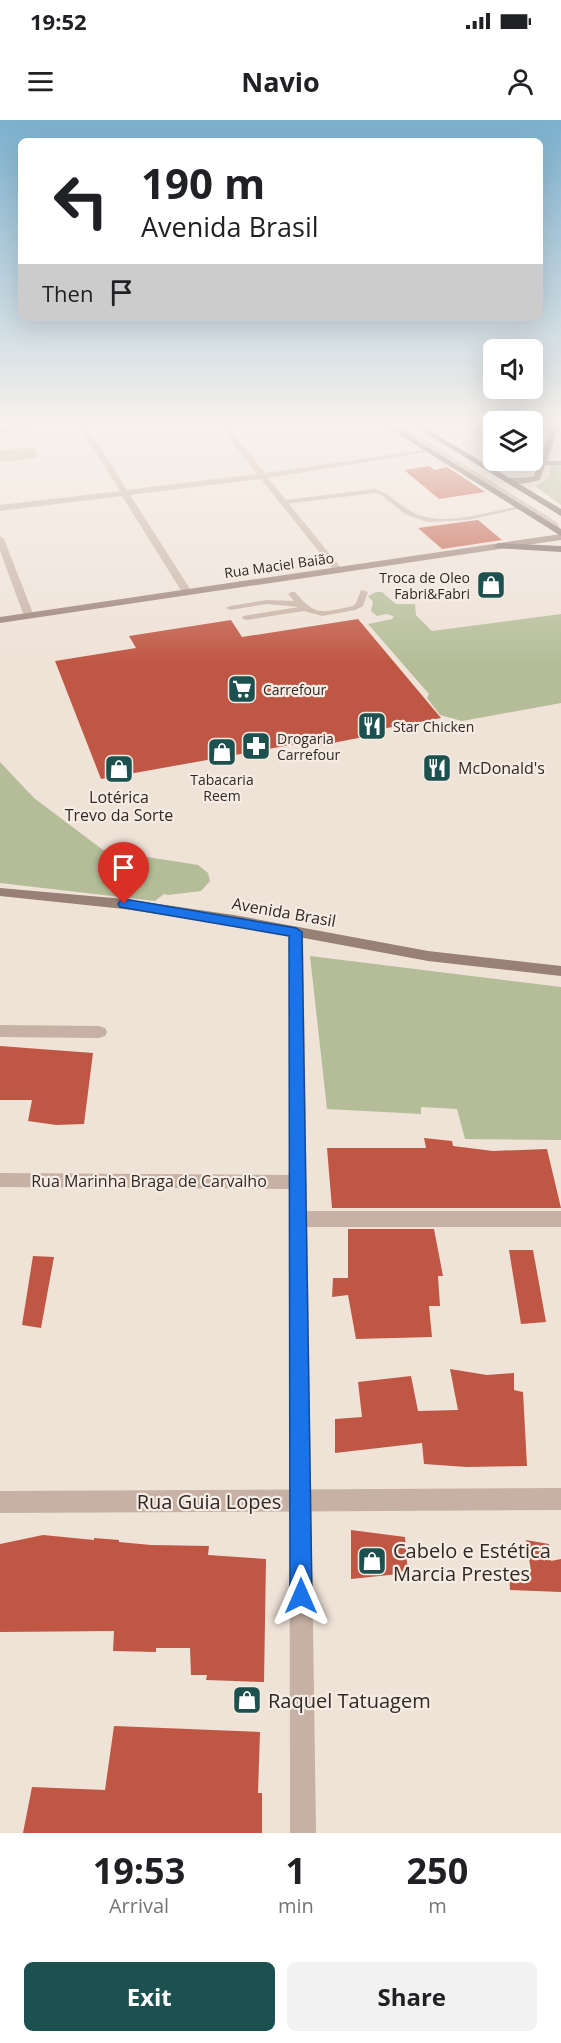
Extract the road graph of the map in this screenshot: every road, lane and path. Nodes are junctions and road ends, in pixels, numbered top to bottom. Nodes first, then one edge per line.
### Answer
1 (42, 503) edge
2 (131, 503) edge
3 (286, 503) edge
4 (395, 503) edge
5 (512, 503) edge
6 (522, 503) edge
7 (533, 503) edge
8 (545, 503) edge
9 (0, 508) edge
10 (520, 508) junction
11 (561, 513) edge
12 (561, 520) edge
13 (560, 534) edge
14 (0, 539) edge
15 (498, 546) junction
16 (561, 549) edge
17 (3, 557) edge
18 (338, 570) junction
19 (187, 592) junction
20 (364, 592) dead end
21 (292, 594) dead end
22 (301, 606) junction
23 (230, 608) dead end
24 (29, 616) junction
25 (246, 618) dead end
26 (0, 620) edge
27 (0, 892) edge
28 (296, 932) junction
29 (561, 971) edge
30 (0, 1031) edge
31 (99, 1032) dead end
32 (0, 1180) edge
33 (298, 1182) junction
34 (298, 1219) junction
35 (561, 1219) edge
36 (561, 1499) edge
37 (300, 1501) junction
38 (0, 1502) edge
39 (303, 1833) edge

1 - 9 street
2 - 19 street
3 - 18 street
4 - 10 lane
5 - 10 main road
6 - 13 lane
7 - 12 lane
8 - 11 main road
10 - 13 main road
13 - 15 main road, Rua Maciel Baião
14 - 17 street
15 - 16 main road
15 - 18 main road, Rua Maciel Baião
17 - 24 street
18 - 19 main road, Rua Maciel Baião
19 - 24 main road, Rua Maciel Baião
20 - 22 lane
21 - 22 lane
22 - 23 lane
22 - 25 lane
24 - 26 main road, Rua Maciel Baião
27 - 28 main road, Avenida Brasil
28 - 29 main road, Avenida Brasil
28 - 33 street
30 - 31 street
32 - 33 street, Rua Marinha Braga de Carvalho
33 - 34 street
34 - 35 street
34 - 37 street
36 - 37 street, Rua Guia Lopes
37 - 38 street, Rua Guia Lopes
37 - 39 street

